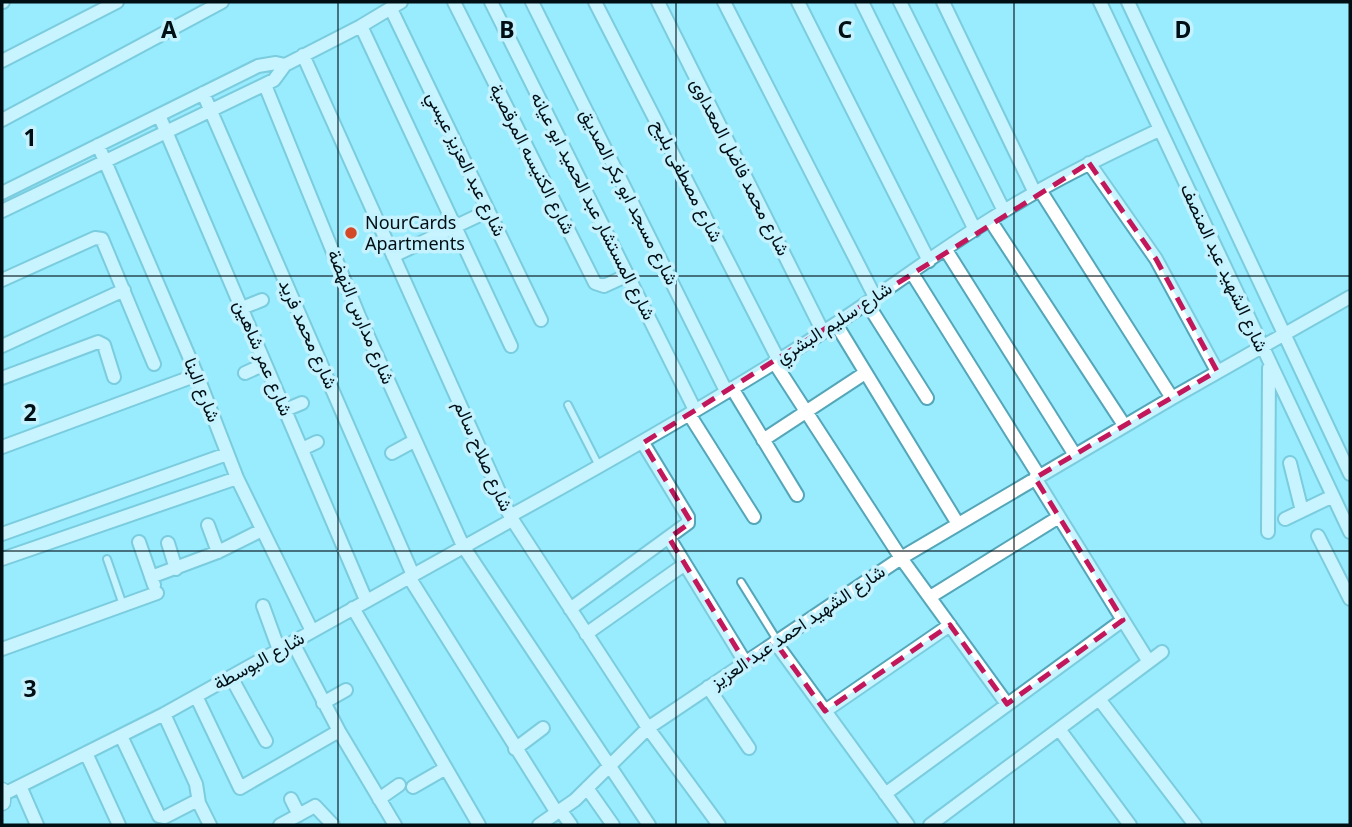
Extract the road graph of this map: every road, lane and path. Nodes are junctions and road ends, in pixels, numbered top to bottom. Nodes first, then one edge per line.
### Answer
1 (117, 2) edge
2 (222, 2) edge
3 (454, 2) edge
4 (491, 2) edge
5 (531, 2) edge
6 (595, 2) edge
7 (658, 2) edge
8 (724, 2) edge
9 (798, 2) edge
10 (862, 2) edge
11 (900, 2) edge
12 (943, 2) edge
13 (1100, 2) edge
14 (1128, 2) edge
15 (396, 5) edge
16 (360, 26) junction
17 (303, 55) junction
18 (2, 61) edge
19 (285, 65) junction
20 (265, 85) junction
21 (203, 93) junction
22 (211, 110) junction
23 (159, 115) junction
24 (2, 120) edge
25 (1159, 130) junction
26 (166, 131) junction
27 (98, 145) junction
28 (105, 161) junction
29 (1089, 163) junction
30 (1037, 191) junction
31 (2, 193) edge
32 (2, 211) edge
33 (488, 211) junction
34 (1004, 211) junction
35 (990, 220) junction
36 (455, 227) junction
37 (975, 230) junction
38 (946, 250) junction
39 (393, 256) junction
40 (929, 261) junction
41 (912, 273) junction
42 (628, 275) junction
43 (2, 280) edge
44 (124, 290) junction
45 (1350, 297) edge
46 (262, 300) dead end
47 (871, 300) junction
48 (242, 308) junction
49 (541, 320) dead end
50 (836, 324) junction
51 (823, 332) junction
52 (1285, 334) junction
53 (2, 346) edge
54 (512, 346) dead end
55 (1261, 347) junction
56 (776, 361) junction
57 (154, 364) dead end
58 (265, 364) junction
59 (1269, 364) junction
60 (1217, 371) junction
61 (245, 373) dead end
62 (866, 373) junction
63 (197, 375) junction
64 (114, 377) dead end
65 (2, 378) edge
66 (729, 390) junction
67 (927, 398) dead end
68 (1172, 398) junction
69 (302, 403) dead end
70 (568, 405) dead end
71 (285, 410) junction
72 (692, 412) junction
73 (806, 412) junction
74 (1124, 425) junction
75 (763, 440) junction
76 (414, 441) junction
77 (317, 442) dead end
78 (643, 443) junction
79 (2, 447) edge
80 (302, 449) junction
81 (392, 453) dead end
82 (227, 454) junction
83 (1075, 455) junction
84 (1290, 463) dead end
85 (599, 467) junction
86 (1350, 474) edge
87 (1037, 477) junction
88 (237, 478) junction
89 (797, 495) dead end
90 (1333, 496) junction
91 (1302, 511) junction
92 (754, 517) dead end
93 (1059, 517) junction
94 (511, 518) junction
95 (1285, 519) dead end
96 (958, 524) junction
97 (208, 525) dead end
98 (262, 530) junction
99 (1268, 532) dead end
100 (1350, 532) edge
101 (2, 534) edge
102 (1318, 536) dead end
103 (669, 538) junction
104 (139, 542) dead end
105 (168, 543) dead end
106 (463, 546) junction
107 (218, 552) junction
108 (901, 558) junction
109 (2, 559) edge
110 (107, 559) dead end
111 (685, 564) junction
112 (176, 569) junction
113 (411, 576) junction
114 (151, 577) junction
115 (741, 582) dead end
116 (930, 597) junction
117 (1350, 599) edge
118 (366, 600) junction
119 (123, 605) junction
120 (263, 606) dead end
121 (353, 608) junction
122 (570, 609) junction
123 (1123, 620) junction
124 (950, 625) junction
125 (312, 631) junction
126 (586, 634) junction
127 (777, 642) junction
128 (293, 643) junction
129 (2, 649) edge
130 (279, 650) junction
131 (1162, 652) dead end
132 (746, 662) junction
133 (1149, 662) junction
134 (231, 677) junction
135 (708, 687) junction
136 (346, 690) dead end
137 (196, 696) junction
138 (1099, 699) junction
139 (323, 703) junction
140 (1007, 704) junction
141 (825, 711) junction
142 (164, 714) junction
143 (648, 727) junction
144 (543, 728) dead end
145 (1059, 729) junction
146 (339, 731) junction
147 (121, 736) junction
148 (266, 741) dead end
149 (749, 748) dead end
150 (515, 749) junction
151 (86, 753) junction
152 (608, 767) junction
153 (446, 768) junction
154 (399, 785) dead end
155 (20, 786) junction
156 (413, 787) dead end
157 (587, 788) junction
158 (885, 794) junction
159 (2, 796) edge
160 (290, 799) dead end
161 (379, 799) junction
162 (198, 800) junction
163 (559, 812) junction
164 (299, 815) junction
165 (37, 825) edge
166 (119, 825) edge
167 (210, 825) edge
168 (280, 825) edge
169 (332, 825) edge
170 (395, 825) edge
171 (478, 825) edge
172 (539, 825) edge
173 (571, 825) edge
174 (614, 825) edge
175 (649, 825) edge
176 (719, 825) edge
177 (908, 825) edge
178 (930, 825) edge
179 (1130, 825) edge
180 (1195, 825) edge

1 - 18 street
2 - 24 street
3 - 42 street, شارع الكنيسه المرقصية
4 - 42 street, شارع المستشار عبد الحميد ابو عيانه
5 - 66 street, شارع مسجد ابو بكر الصديق
6 - 56 street, شارع مصطفى بليح
7 - 51 street, شارع محمد فاضل المعداوى
8 - 47 street
9 - 40 street
10 - 37 street
11 - 34 street
12 - 30 street
13 - 25 street, شارع الشهيد عبد المنصف
14 - 52 street, شارع الشهيد عبد المنصف
15 - 16 street
15 - 33 street, شارع عبد العزيز عيسي
16 - 17 street
16 - 36 street
17 - 19 street
17 - 39 street, شارع صلاح سالم
19 - 20 street
19 - 21 street
20 - 22 street
20 - 76 street, شارع مدارس النهضة
21 - 22 street, شارع محمد فريد
21 - 23 street
22 - 26 street
22 - 113 street, شارع محمد فريد
23 - 26 street, شارع عمر شاهين
23 - 27 street
25 - 29 street, شارع سليم البشري
25 - 55 street, شارع الشهيد عبد المنصف
26 - 28 street
26 - 48 street, شارع عمر شاهين
27 - 28 street, شارع البنا
27 - 31 street
28 - 32 street
28 - 63 street, شارع البنا
29 - 30 street, شارع سليم البشري
29 - 60 street
30 - 34 street, شارع سليم البشري
30 - 68 street
33 - 36 street
33 - 49 street, شارع عبد العزيز عيسي
34 - 35 street, شارع سليم البشري
35 - 37 street, شارع سليم البشري
35 - 74 street
36 - 39 street
36 - 54 street
37 - 38 street, شارع سليم البشري
38 - 40 street, شارع سليم البشري
38 - 83 street
39 - 94 street, شارع صلاح سالم
40 - 41 street, شارع سليم البشري
41 - 47 street, شارع سليم البشري
41 - 87 street
42 - 72 street, شارع المستشار عبد الحميد ابو عيانه
43 - 44 street
44 - 53 street
44 - 57 street
45 - 52 street, شارع الشهيد احمد عبد العزيز
46 - 48 street
47 - 50 street, شارع سليم البشري
47 - 67 street
48 - 58 street, شارع عمر شاهين
50 - 51 street, شارع سليم البشري
50 - 62 street
51 - 56 street, شارع سليم البشري
52 - 55 street, شارع الشهيد احمد عبد العزيز
52 - 86 street, شارع الشهيد عبد المنصف
55 - 59 street, شارع الشهيد عبد المنصف
55 - 60 street, شارع الشهيد احمد عبد العزيز
56 - 66 street, شارع سليم البشري
56 - 73 street, شارع مصطفى بليح
58 - 61 street
58 - 71 street, شارع عمر شاهين
59 - 90 street, شارع الشهيد عبد المنصف
59 - 99 street
60 - 68 street, شارع الشهيد احمد عبد العزيز
62 - 73 street
62 - 96 street
63 - 79 street
63 - 82 street, شارع البنا
64 - 65 street
66 - 72 street, شارع سليم البشري
66 - 75 street, شارع مسجد ابو بكر الصديق
68 - 74 street, شارع الشهيد احمد عبد العزيز
69 - 71 street
70 - 85 lane
71 - 80 street, شارع عمر شاهين
72 - 78 street, شارع سليم البشري
72 - 92 street, شارع المستشار عبد الحميد ابو عيانه
73 - 75 street
73 - 108 street, شارع مصطفى بليح
74 - 83 street, شارع الشهيد احمد عبد العزيز
75 - 89 street, شارع مسجد ابو بكر الصديق
76 - 81 street
76 - 106 street, شارع مدارس النهضة
77 - 80 street
78 - 85 street, شارع سليم البشري
78 - 103 street
80 - 118 street, شارع عمر شاهين
82 - 88 street, شارع البنا
82 - 101 street
83 - 87 street, شارع الشهيد احمد عبد العزيز
84 - 91 street
85 - 94 street, شارع سليم البشري
87 - 93 street
87 - 96 street, شارع الشهيد احمد عبد العزيز
88 - 98 street, شارع البنا
88 - 109 street
90 - 91 street
90 - 100 street, شارع الشهيد عبد المنصف
91 - 95 street
93 - 116 street
93 - 123 street
94 - 106 street, شارع البوسطة
94 - 122 street, شارع صلاح سالم
96 - 108 street, شارع الشهيد احمد عبد العزيز
97 - 107 street
98 - 107 street
98 - 125 street, شارع البنا
102 - 117 street
103 - 111 street
103 - 122 street
104 - 114 street
105 - 112 street
106 - 113 street, شارع البوسطة
106 - 152 street, شارع مدارس النهضة
107 - 112 street
108 - 116 street, شارع مصطفى بليح
108 - 127 street, شارع الشهيد احمد عبد العزيز
110 - 119 lane
111 - 126 street
111 - 132 street
112 - 114 street
113 - 118 street, شارع البوسطة
113 - 150 street, شارع محمد فريد
114 - 119 street
115 - 127 lane
116 - 124 street, شارع مصطفى بليح
118 - 121 street, شارع البوسطة
119 - 129 street
120 - 130 street
121 - 125 street, شارع البوسطة
121 - 153 street
122 - 126 street, شارع صلاح سالم
123 - 133 street
123 - 140 street
124 - 140 street, شارع مصطفى بليح
124 - 141 street
125 - 128 street, شارع البوسطة
126 - 143 street, شارع صلاح سالم
127 - 132 street, شارع الشهيد احمد عبد العزيز
127 - 141 street
128 - 130 street, شارع البوسطة
128 - 139 street
130 - 134 street, شارع البوسطة
131 - 133 street
132 - 135 street, شارع الشهيد احمد عبد العزيز
133 - 138 street
134 - 137 street, شارع البوسطة
134 - 148 street
135 - 143 street, شارع الشهيد احمد عبد العزيز
135 - 149 street
136 - 139 street
137 - 142 street, شارع البوسطة
137 - 146 street
138 - 145 street
138 - 180 street
139 - 146 street
140 - 158 street
141 - 158 street
142 - 147 street, شارع البوسطة
142 - 162 street
143 - 152 street, شارع الشهيد احمد عبد العزيز
143 - 176 street, شارع صلاح سالم
144 - 150 street
145 - 178 street
145 - 179 street
146 - 161 street
147 - 151 street, شارع البوسطة
147 - 162 street
150 - 163 street, شارع محمد فريد
151 - 155 street, شارع البوسطة
151 - 166 street
152 - 157 street, شارع الشهيد احمد عبد العزيز
152 - 175 street, شارع مدارس النهضة
153 - 156 street
153 - 171 street
154 - 161 street
155 - 159 street, شارع البوسطة
155 - 165 street
157 - 163 street, شارع الشهيد احمد عبد العزيز
157 - 174 street
158 - 177 street
160 - 164 street
161 - 170 street
162 - 167 street
163 - 172 street, شارع الشهيد احمد عبد العزيز
163 - 173 street, شارع محمد فريد
164 - 168 street
164 - 169 street

